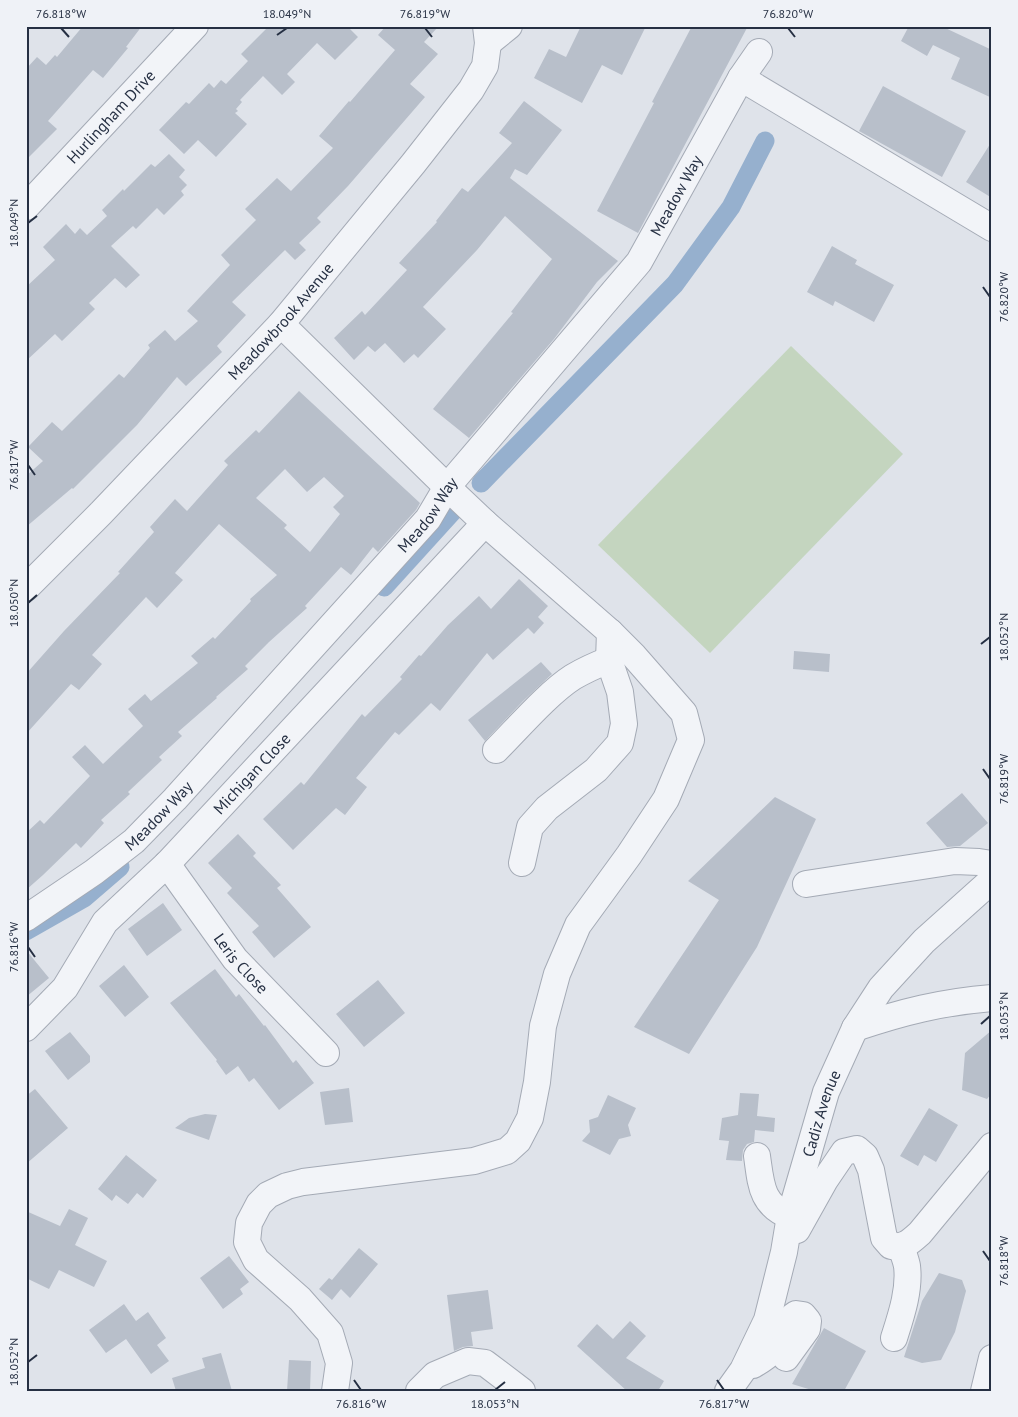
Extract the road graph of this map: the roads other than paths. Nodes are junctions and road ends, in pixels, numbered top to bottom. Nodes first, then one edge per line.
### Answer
1 (196, 26) edge
2 (509, 26) edge
3 (487, 35) edge
4 (759, 52) dead end
5 (742, 78) junction
6 (26, 207) edge
7 (992, 228) edge
8 (281, 324) junction
9 (447, 487) junction
10 (485, 523) junction
11 (26, 588) edge
12 (610, 632) junction
13 (609, 660) junction
14 (496, 750) dead end
15 (522, 863) dead end
16 (167, 864) junction
17 (992, 864) edge
18 (992, 880) edge
19 (806, 884) dead end
20 (26, 918) edge
21 (992, 998) edge
22 (26, 1028) edge
23 (855, 1028) junction
24 (326, 1053) dead end
25 (992, 1146) edge
26 (756, 1156) dead end
27 (992, 1171) edge
28 (938, 1210) junction
29 (790, 1216) junction
30 (900, 1247) junction
31 (784, 1252) junction
32 (894, 1338) dead end
33 (786, 1358) dead end
34 (992, 1358) edge
35 (743, 1370) junction
36 (335, 1391) edge
37 (419, 1391) edge
38 (522, 1391) edge
39 (728, 1391) edge
40 (984, 1391) edge

1 - 6 street, Hurlingham Drive
2 - 3 street
3 - 8 street, Meadowbrook Avenue
4 - 5 street, Meadow Way
5 - 7 street
5 - 9 street, Meadow Way
8 - 9 street
8 - 11 street, Meadowbrook Avenue
9 - 10 street
9 - 20 street, Meadow Way
10 - 12 street
10 - 16 street, Michigan Close
12 - 13 street
12 - 36 street
13 - 14 street
13 - 15 street
16 - 22 street, Michigan Close
16 - 24 street, Leris Close
17 - 19 street
18 - 23 street, Cadiz Avenue
21 - 23 street
23 - 29 street, Cadiz Avenue
25 - 28 street
26 - 29 street
27 - 28 street
28 - 30 street
29 - 31 street, Cadiz Avenue
30 - 31 street
30 - 32 street
31 - 35 street, Cadiz Avenue
33 - 35 street
34 - 40 street
35 - 39 street, Cadiz Avenue
37 - 38 street

